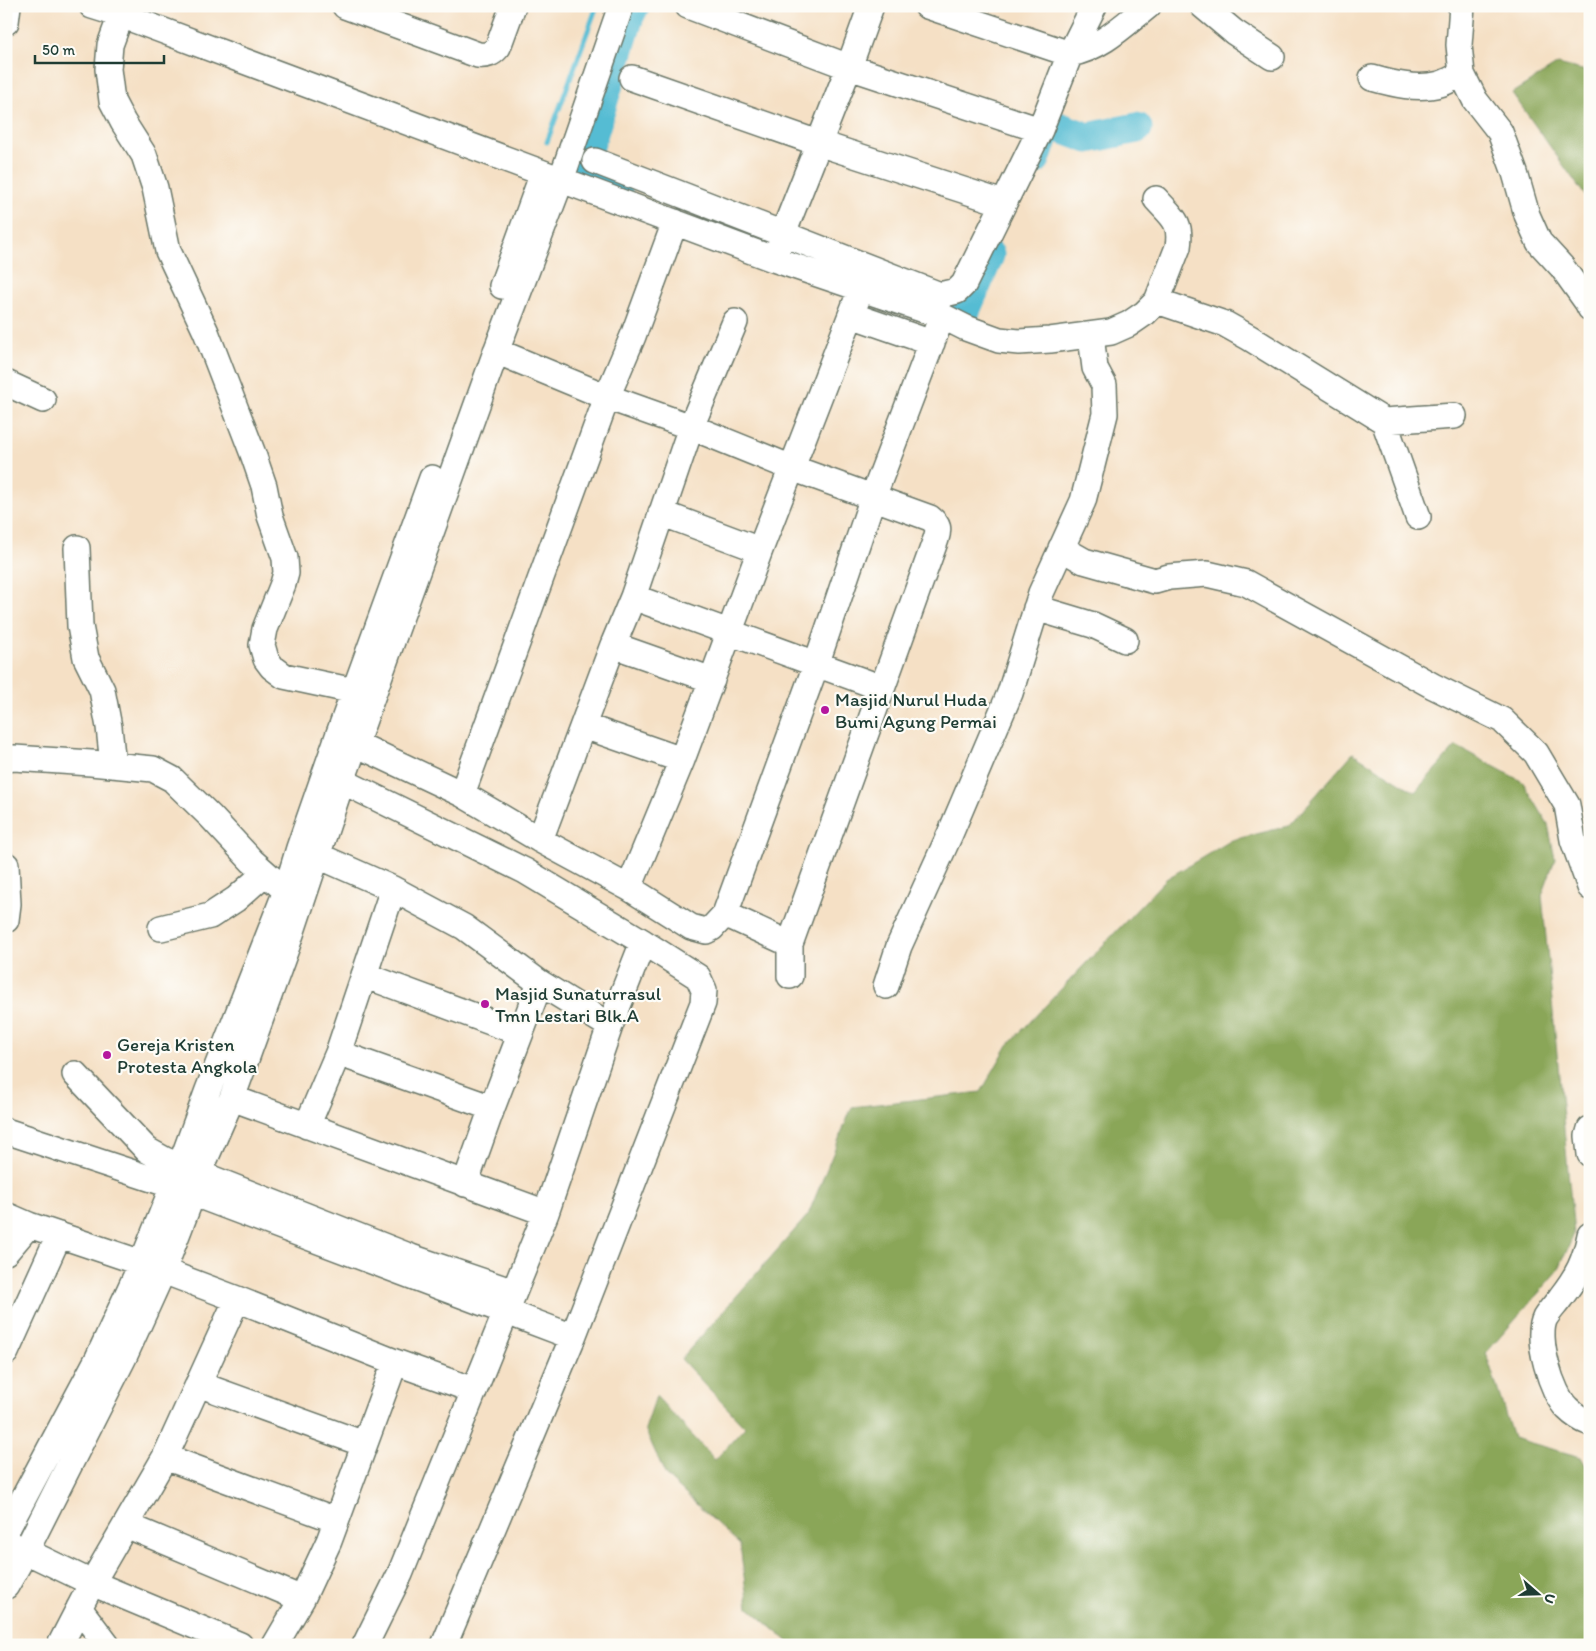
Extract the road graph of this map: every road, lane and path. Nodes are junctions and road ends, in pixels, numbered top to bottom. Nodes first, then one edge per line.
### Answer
1 (8, 6) edge
2 (92, 6) edge
3 (513, 6) edge
4 (621, 6) edge
5 (688, 6) edge
6 (871, 6) edge
7 (927, 6) edge
8 (1094, 6) edge
9 (1148, 6) edge
10 (1203, 6) edge
11 (1462, 6) edge
12 (362, 9) edge
13 (121, 15) junction
14 (6, 22) edge
15 (1070, 54) junction
16 (1272, 57) dead end
17 (849, 67) junction
18 (1462, 74) junction
19 (632, 78) dead end
20 (1372, 78) dead end
21 (1040, 130) junction
22 (818, 143) junction
23 (595, 161) dead end
24 (552, 176) junction
25 (1156, 199) dead end
26 (1003, 203) junction
27 (675, 222) junction
28 (778, 248) junction
29 (861, 290) junction
30 (1156, 301) junction
31 (1590, 308) edge
32 (851, 315) junction
33 (942, 316) junction
34 (735, 322) dead end
35 (1091, 336) junction
36 (932, 344) junction
37 (496, 351) junction
38 (6, 383) edge
39 (607, 397) junction
40 (43, 400) dead end
41 (1454, 416) dead end
42 (1384, 421) junction
43 (691, 427) junction
44 (792, 468) junction
45 (873, 497) junction
46 (661, 513) junction
47 (1418, 517) dead end
48 (77, 548) dead end
49 (1061, 548) junction
50 (760, 550) junction
51 (632, 597) junction
52 (1036, 608) junction
53 (730, 632) junction
54 (1124, 640) dead end
55 (613, 645) junction
56 (816, 665) junction
57 (712, 680) junction
58 (882, 688) junction
59 (354, 692) junction
60 (584, 726) junction
61 (356, 744) junction
62 (6, 759) edge
63 (682, 760) junction
64 (113, 765) junction
65 (342, 781) junction
66 (462, 794) junction
67 (540, 840) junction
68 (308, 852) junction
69 (6, 865) edge
70 (266, 873) junction
71 (1590, 887) edge
72 (629, 888) junction
73 (393, 889) junction
74 (286, 891) junction
75 (725, 914) junction
76 (6, 920) edge
77 (161, 928) dead end
78 (643, 942) junction
79 (790, 944) junction
80 (364, 975) junction
81 (790, 976) dead end
82 (540, 983) junction
83 (886, 986) dead end
84 (610, 1026) junction
85 (520, 1033) junction
86 (338, 1052) junction
87 (75, 1074) dead end
88 (232, 1098) junction
89 (492, 1108) junction
90 (306, 1126) junction
91 (1590, 1129) edge
92 (6, 1130) edge
93 (1590, 1154) edge
94 (186, 1179) junction
95 (465, 1184) junction
96 (546, 1213) junction
97 (6, 1215) edge
98 (29, 1225) junction
99 (59, 1235) junction
100 (1590, 1235) edge
101 (6, 1252) edge
102 (152, 1266) junction
103 (237, 1299) junction
104 (509, 1302) junction
105 (573, 1337) junction
106 (6, 1352) edge
107 (395, 1362) junction
108 (198, 1384) junction
109 (473, 1390) junction
110 (1590, 1423) edge
111 (364, 1444) junction
112 (165, 1457) junction
113 (336, 1520) junction
114 (126, 1525) junction
115 (6, 1531) edge
116 (16, 1546) edge
117 (92, 1584) junction
118 (6, 1586) edge
119 (302, 1598) junction
120 (79, 1608) junction
121 (60, 1645) edge
122 (107, 1645) edge
123 (240, 1645) edge
124 (275, 1645) edge
125 (365, 1645) edge
126 (444, 1645) edge

1 - 14 street
2 - 13 street
3 - 12 street
4 - 24 street
5 - 17 street
6 - 17 street
7 - 15 street
8 - 15 street
9 - 15 street
10 - 16 street
11 - 18 street
13 - 24 street
13 - 59 street
15 - 21 street
17 - 21 street
17 - 22 street
18 - 20 street
18 - 31 street
19 - 22 street
21 - 26 street
22 - 26 street
22 - 28 street
23 - 28 street
24 - 27 street
24 - 37 street
24 - 59 street
25 - 30 street
26 - 28 street
27 - 28 street
27 - 39 street
28 - 29 street
29 - 32 street
29 - 33 street
30 - 35 street
30 - 42 street
32 - 36 street
32 - 44 street
33 - 35 street
33 - 36 street
34 - 43 street
35 - 49 street
36 - 45 street
37 - 39 street
37 - 61 street
38 - 40 street
39 - 43 street
39 - 66 street
41 - 42 street
42 - 47 street
43 - 44 street
43 - 46 street
44 - 45 street
44 - 50 street
45 - 56 street
45 - 58 street
46 - 50 street
46 - 51 street
48 - 64 street
49 - 52 street
49 - 71 street
50 - 53 street
51 - 53 street
51 - 55 street
52 - 54 street
52 - 83 street
53 - 56 street
53 - 57 street
55 - 57 street
55 - 60 street
56 - 58 street
56 - 75 street
57 - 63 street
58 - 79 street
59 - 68 street
60 - 63 street
60 - 67 street
61 - 65 street
61 - 66 street
62 - 64 street
63 - 72 street
64 - 70 street
65 - 68 street
65 - 78 street
66 - 67 street
67 - 72 street
68 - 73 street
68 - 74 street
68 - 88 street
69 - 76 street
70 - 74 street
70 - 77 street
72 - 75 street
73 - 80 street
73 - 82 street
74 - 94 street
75 - 79 street
78 - 84 street
78 - 105 street
79 - 81 street
80 - 85 street
80 - 86 street
82 - 84 street
82 - 85 street
84 - 96 street
85 - 89 street
86 - 89 street
86 - 90 street
87 - 94 street
88 - 90 street
88 - 94 street
89 - 95 street
90 - 95 street
91 - 93 street
92 - 94 street
94 - 102 street
94 - 104 street
95 - 96 street
96 - 104 street
97 - 98 street
98 - 99 street
98 - 101 street
99 - 102 street
99 - 106 street
100 - 110 street
102 - 103 street
102 - 115 street
102 - 116 street
103 - 107 street
103 - 108 street
104 - 105 street
104 - 109 street
105 - 126 street
107 - 109 street
107 - 111 street
108 - 111 street
108 - 112 street
109 - 125 street
111 - 113 street
112 - 113 street
112 - 114 street
113 - 119 street
114 - 117 street
114 - 119 street
116 - 117 street
116 - 118 street
117 - 120 street
117 - 123 street
119 - 124 street
120 - 121 street
120 - 122 street

